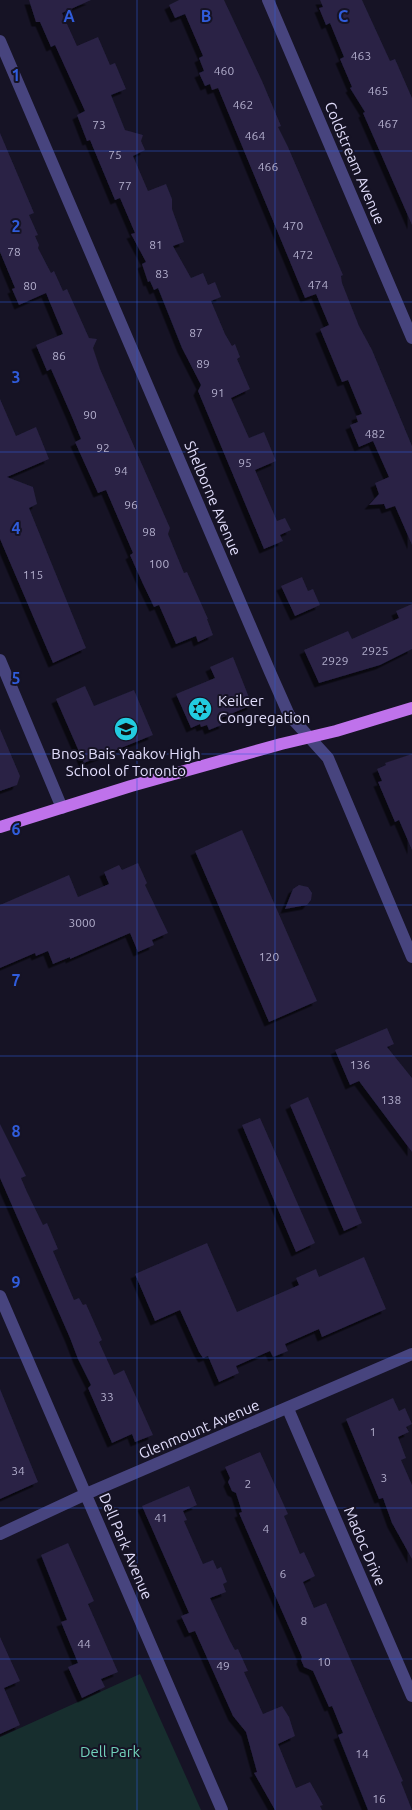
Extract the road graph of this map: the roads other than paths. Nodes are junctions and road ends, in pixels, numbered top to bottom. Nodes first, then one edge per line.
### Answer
1 (268, 0) edge
2 (0, 41) edge
3 (412, 338) edge
4 (0, 660) edge
5 (412, 708) edge
6 (309, 737) junction
7 (62, 808) junction
8 (0, 827) edge
9 (412, 957) edge
10 (0, 1296) edge
11 (412, 1354) edge
12 (288, 1409) junction
13 (86, 1494) junction
14 (0, 1534) edge
15 (412, 1696) edge
16 (222, 1810) edge

1 - 3 street, Coldstream Avenue
2 - 6 street, Shelborne Avenue
4 - 7 street
5 - 6 main road
6 - 7 main road
6 - 9 street, Shelborne Avenue
7 - 8 main road
10 - 13 street, Dell Park Avenue
11 - 12 street, Glenmount Avenue
12 - 13 street, Glenmount Avenue
12 - 15 street, Madoc Drive
13 - 14 street, Glenmount Avenue
13 - 16 street, Dell Park Avenue

